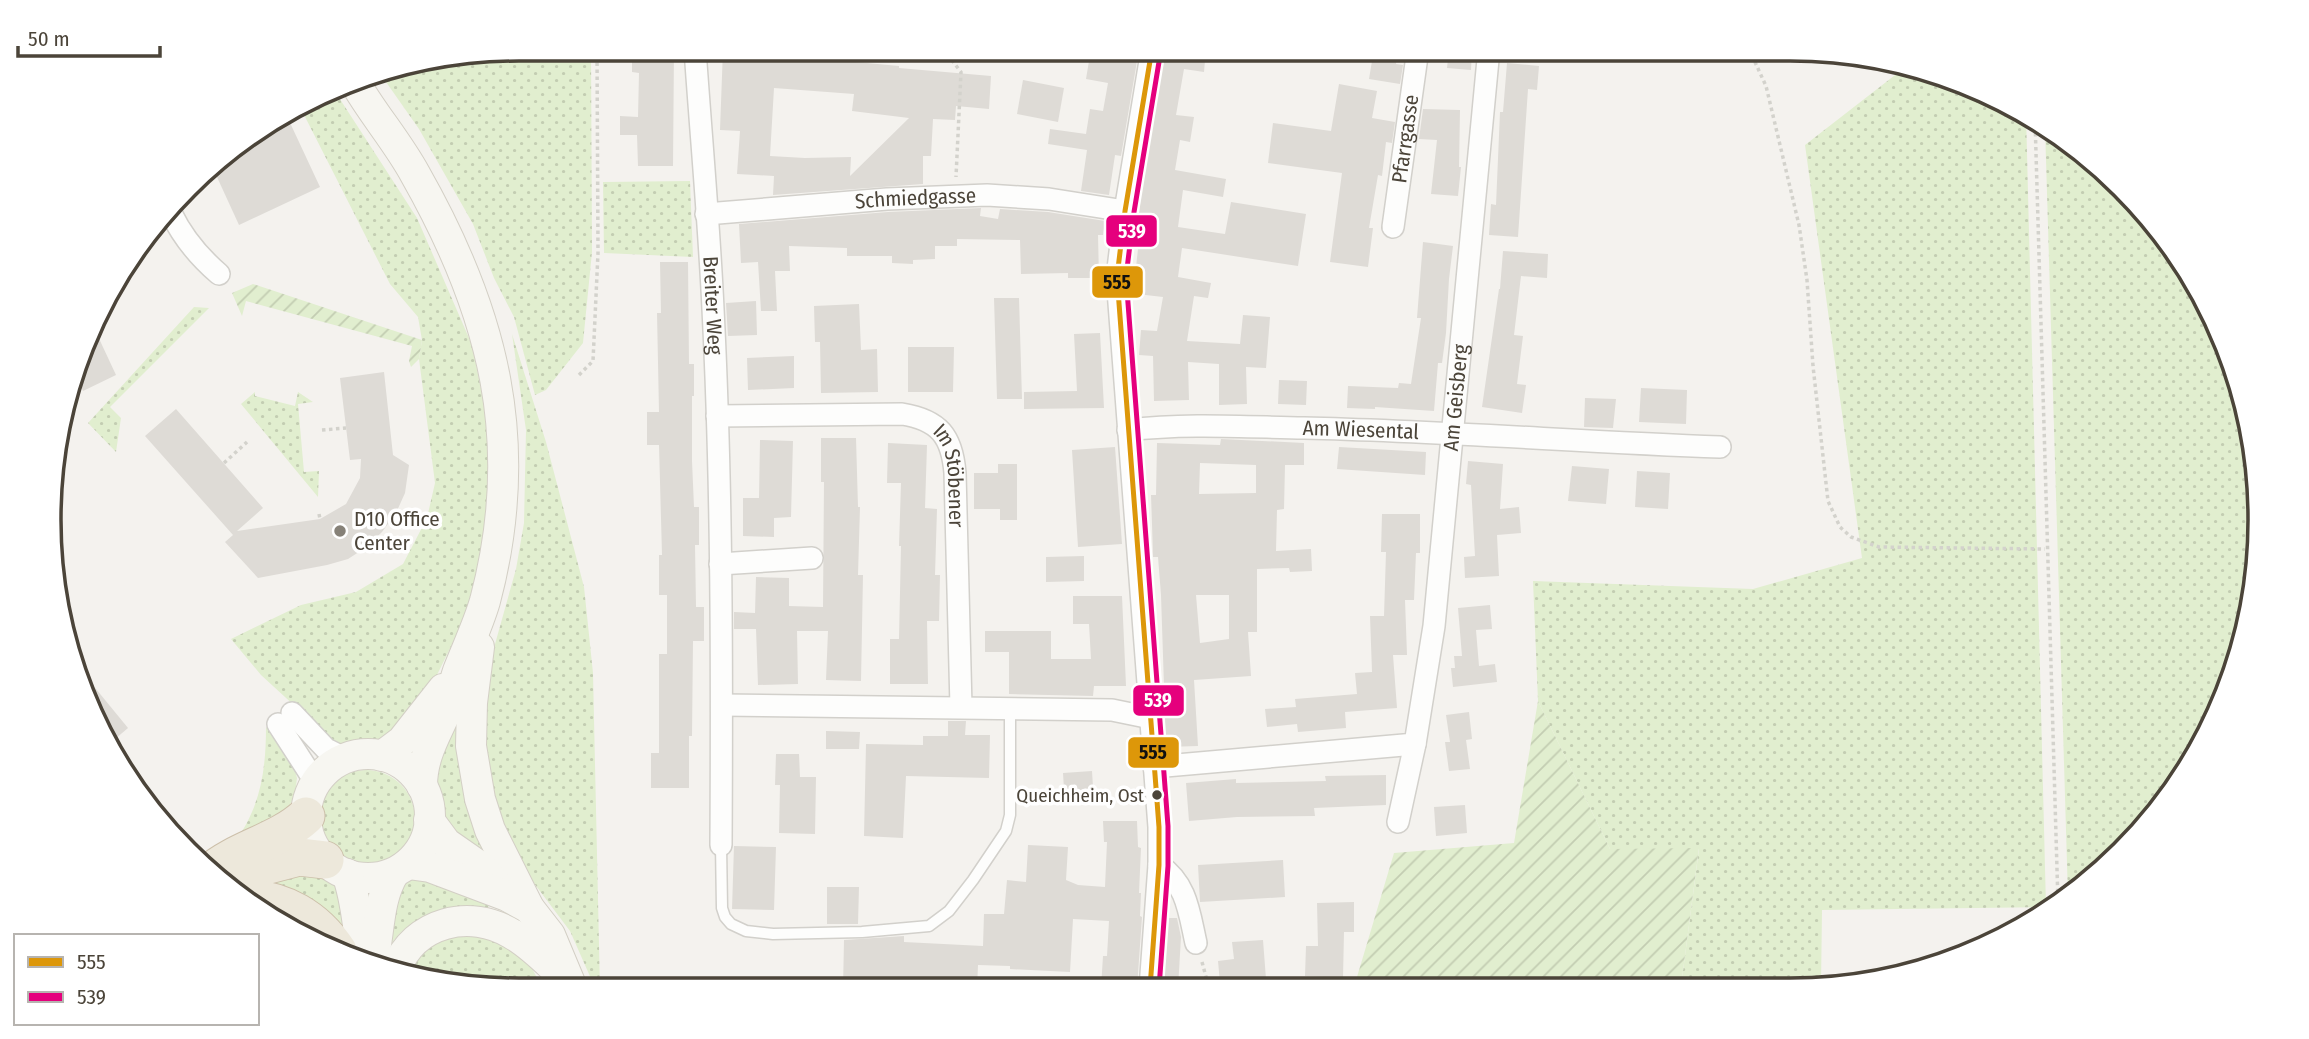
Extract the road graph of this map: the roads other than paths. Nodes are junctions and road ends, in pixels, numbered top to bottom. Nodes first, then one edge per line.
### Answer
1 (696, 61) edge
2 (1150, 61) edge
3 (1417, 61) edge
4 (1488, 61) edge
5 (361, 90) edge
6 (1125, 211) junction
7 (706, 214) junction
8 (174, 219) edge
9 (1393, 227) dead end
10 (219, 274) dead end
11 (717, 416) junction
12 (1128, 429) junction
13 (1451, 433) junction
14 (1720, 447) dead end
15 (812, 558) dead end
16 (720, 564) junction
17 (483, 608) junction
18 (457, 673) junction
19 (722, 705) junction
20 (961, 708) junction
21 (1010, 708) junction
22 (1152, 718) junction
23 (1415, 744) junction
24 (382, 756) junction
25 (346, 759) junction
26 (1154, 767) junction
27 (422, 786) junction
28 (311, 799) junction
29 (429, 820) junction
30 (1398, 822) dead end
31 (721, 845) joint
32 (218, 865) edge
33 (1159, 865) junction
34 (336, 867) junction
35 (401, 868) junction
36 (231, 875) edge
37 (264, 900) edge
38 (518, 902) junction
39 (323, 933) edge
40 (1196, 943) road end
41 (361, 949) edge
42 (375, 954) edge
43 (400, 962) edge
44 (562, 978) edge
45 (568, 978) edge
46 (1151, 978) edge

1 - 7 street, Breiter Weg
2 - 6 street
3 - 9 street, Pfarrgasse
4 - 13 street, Am Geisberg
5 - 17 main road
6 - 7 street, Schmiedgasse
6 - 12 street
7 - 11 street, Breiter Weg
8 - 10 street
11 - 16 street, Breiter Weg
11 - 20 street, Im Stöbener
12 - 13 street, Am Wiesental
12 - 22 street
13 - 14 street, Am Wiesental
13 - 23 street, Am Geisberg
15 - 16 street
16 - 19 street, Breiter Weg
17 - 18 main road
17 - 38 main road
18 - 24 main road
18 - 27 main road
19 - 20 street
19 - 31 street, Breiter Weg
20 - 21 street
21 - 22 street
21 - 31 lane
22 - 26 street
23 - 26 street
23 - 30 street, Am Geisberg
24 - 25 main road
24 - 27 main road
25 - 28 main road
25 - 28 street
26 - 33 street
27 - 29 main road
28 - 32 highway
28 - 34 main road
29 - 35 main road
29 - 38 main road
33 - 40 street
33 - 46 street
34 - 35 main road
34 - 36 highway
34 - 41 main road
35 - 38 main road
35 - 42 main road
37 - 39 highway
38 - 45 main road
43 - 44 main road

